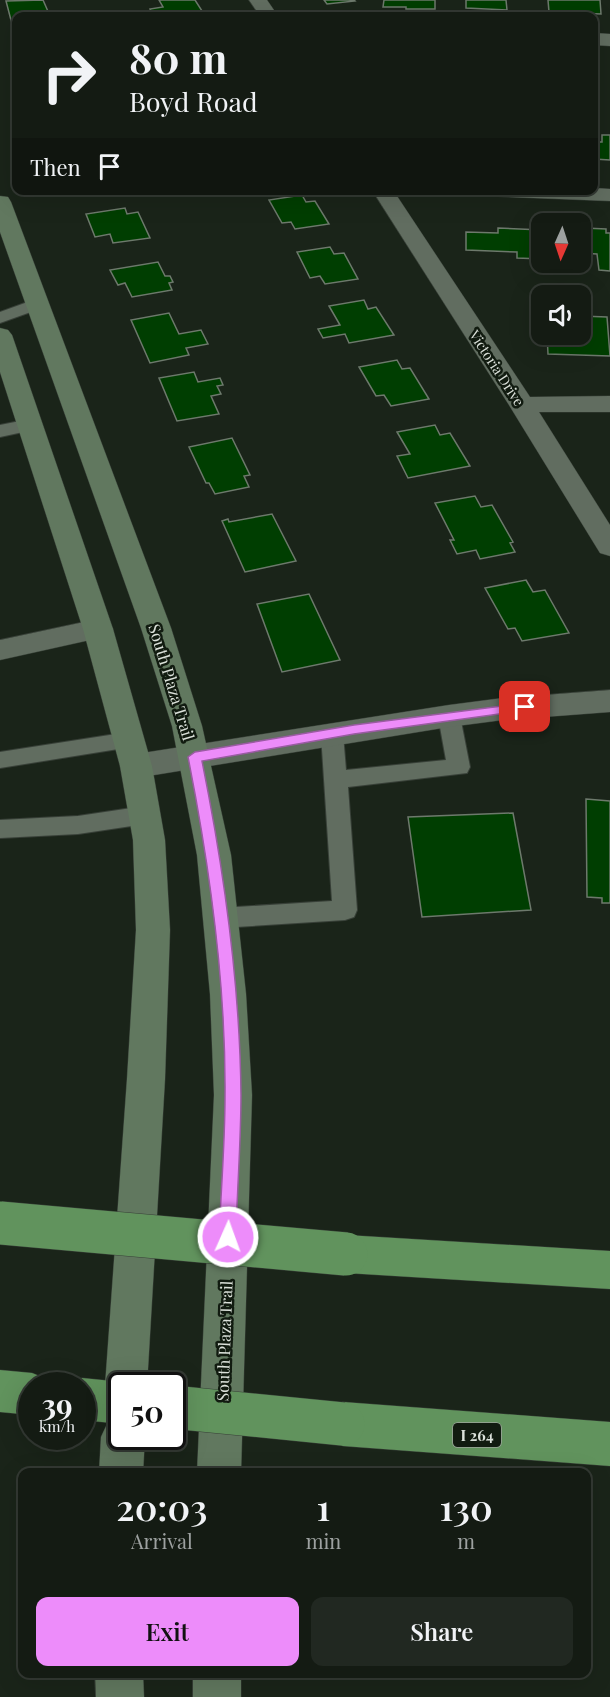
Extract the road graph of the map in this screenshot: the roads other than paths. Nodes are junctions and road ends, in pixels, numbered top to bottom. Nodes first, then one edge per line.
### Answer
1 (385, 195) edge
2 (0, 202) edge
3 (36, 304) junction
4 (0, 318) edge
5 (0, 335) edge
6 (522, 405) junction
7 (610, 405) edge
8 (30, 425) junction
9 (0, 431) edge
10 (610, 547) edge
11 (98, 628) junction
12 (0, 650) edge
13 (610, 701) edge
14 (450, 716) junction
15 (332, 734) junction
16 (133, 753) junction
17 (195, 757) junction
18 (0, 760) edge
19 (335, 780) junction
20 (145, 815) junction
21 (0, 829) edge
22 (220, 918) junction
23 (0, 1222) edge
24 (610, 1270) edge
25 (127, 1372) edge
26 (186, 1408) edge
27 (610, 1444) edge
28 (122, 1450) edge
29 (121, 1468) edge
30 (219, 1468) edge
31 (119, 1678) edge
32 (217, 1678) edge
33 (120, 1697) edge
34 (217, 1697) edge

1 - 6 street, Victoria Drive
2 - 3 main road, South Plaza Trail
3 - 4 lane
3 - 17 main road, South Plaza Trail
5 - 8 main road
6 - 7 street
6 - 10 street, Victoria Drive
8 - 9 lane
8 - 11 main road
11 - 12 street
11 - 16 main road
13 - 14 street
14 - 15 street
14 - 19 lane
15 - 17 street
15 - 19 lane
16 - 17 street
16 - 18 lane
16 - 20 main road
17 - 22 main road, South Plaza Trail
19 - 22 lane
20 - 21 lane
20 - 25 main road
22 - 30 main road, South Plaza Trail
23 - 24 highway, bridge
26 - 27 highway, I 264, bridge
28 - 29 main road
31 - 33 main road
32 - 34 main road

